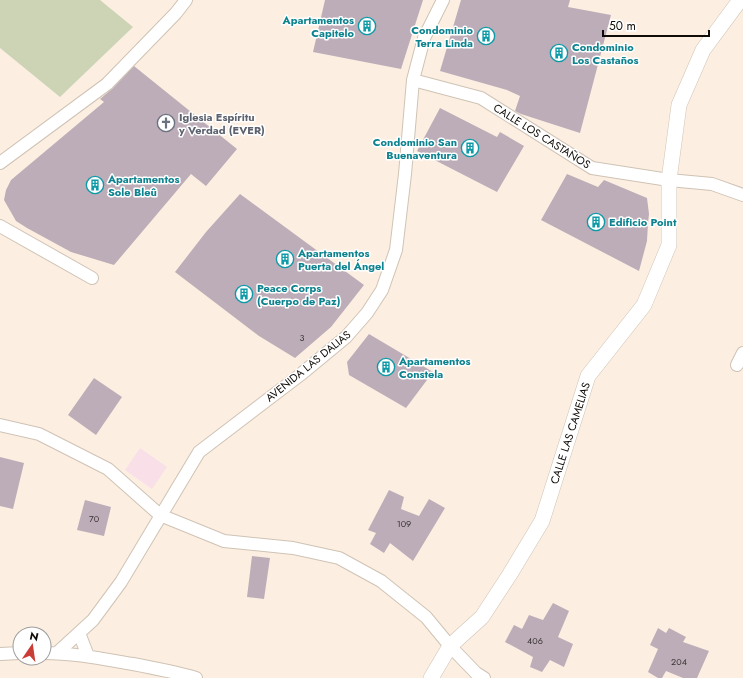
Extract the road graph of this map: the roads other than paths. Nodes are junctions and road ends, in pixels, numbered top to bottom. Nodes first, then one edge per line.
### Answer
1 (186, 0) edge
2 (443, 0) edge
3 (740, 0) edge
4 (413, 80) junction
5 (0, 163) edge
6 (669, 180) junction
7 (743, 195) edge
8 (0, 226) edge
9 (92, 278) dead end
10 (743, 353) edge
11 (737, 365) dead end
12 (0, 424) edge
13 (160, 515) junction
14 (79, 633) junction
15 (450, 646) junction
16 (12, 653) edge
17 (52, 653) edge
18 (57, 653) junction
19 (0, 654) edge
20 (88, 656) junction
21 (196, 678) edge
22 (431, 678) edge
23 (484, 678) edge

1 - 5 street
2 - 4 street, AVENIDA LAS DALIAS
3 - 6 street, CALLE LAS CAMELIAS
4 - 6 street, CALLE LOS CASTAÑOS
4 - 13 street, AVENIDA LAS DALIAS
6 - 7 street, CALLE LOS CASTAÑOS
6 - 15 street, CALLE LAS CAMELIAS
8 - 9 street
10 - 11 street
12 - 13 street
13 - 14 street, AVENIDA LAS DALIAS
13 - 15 street
14 - 18 street, AVENIDA LAS DALIAS
14 - 20 street
15 - 22 street, CALLE LAS CAMELIAS
15 - 23 street
16 - 19 street
17 - 18 street
18 - 20 street
20 - 21 street

